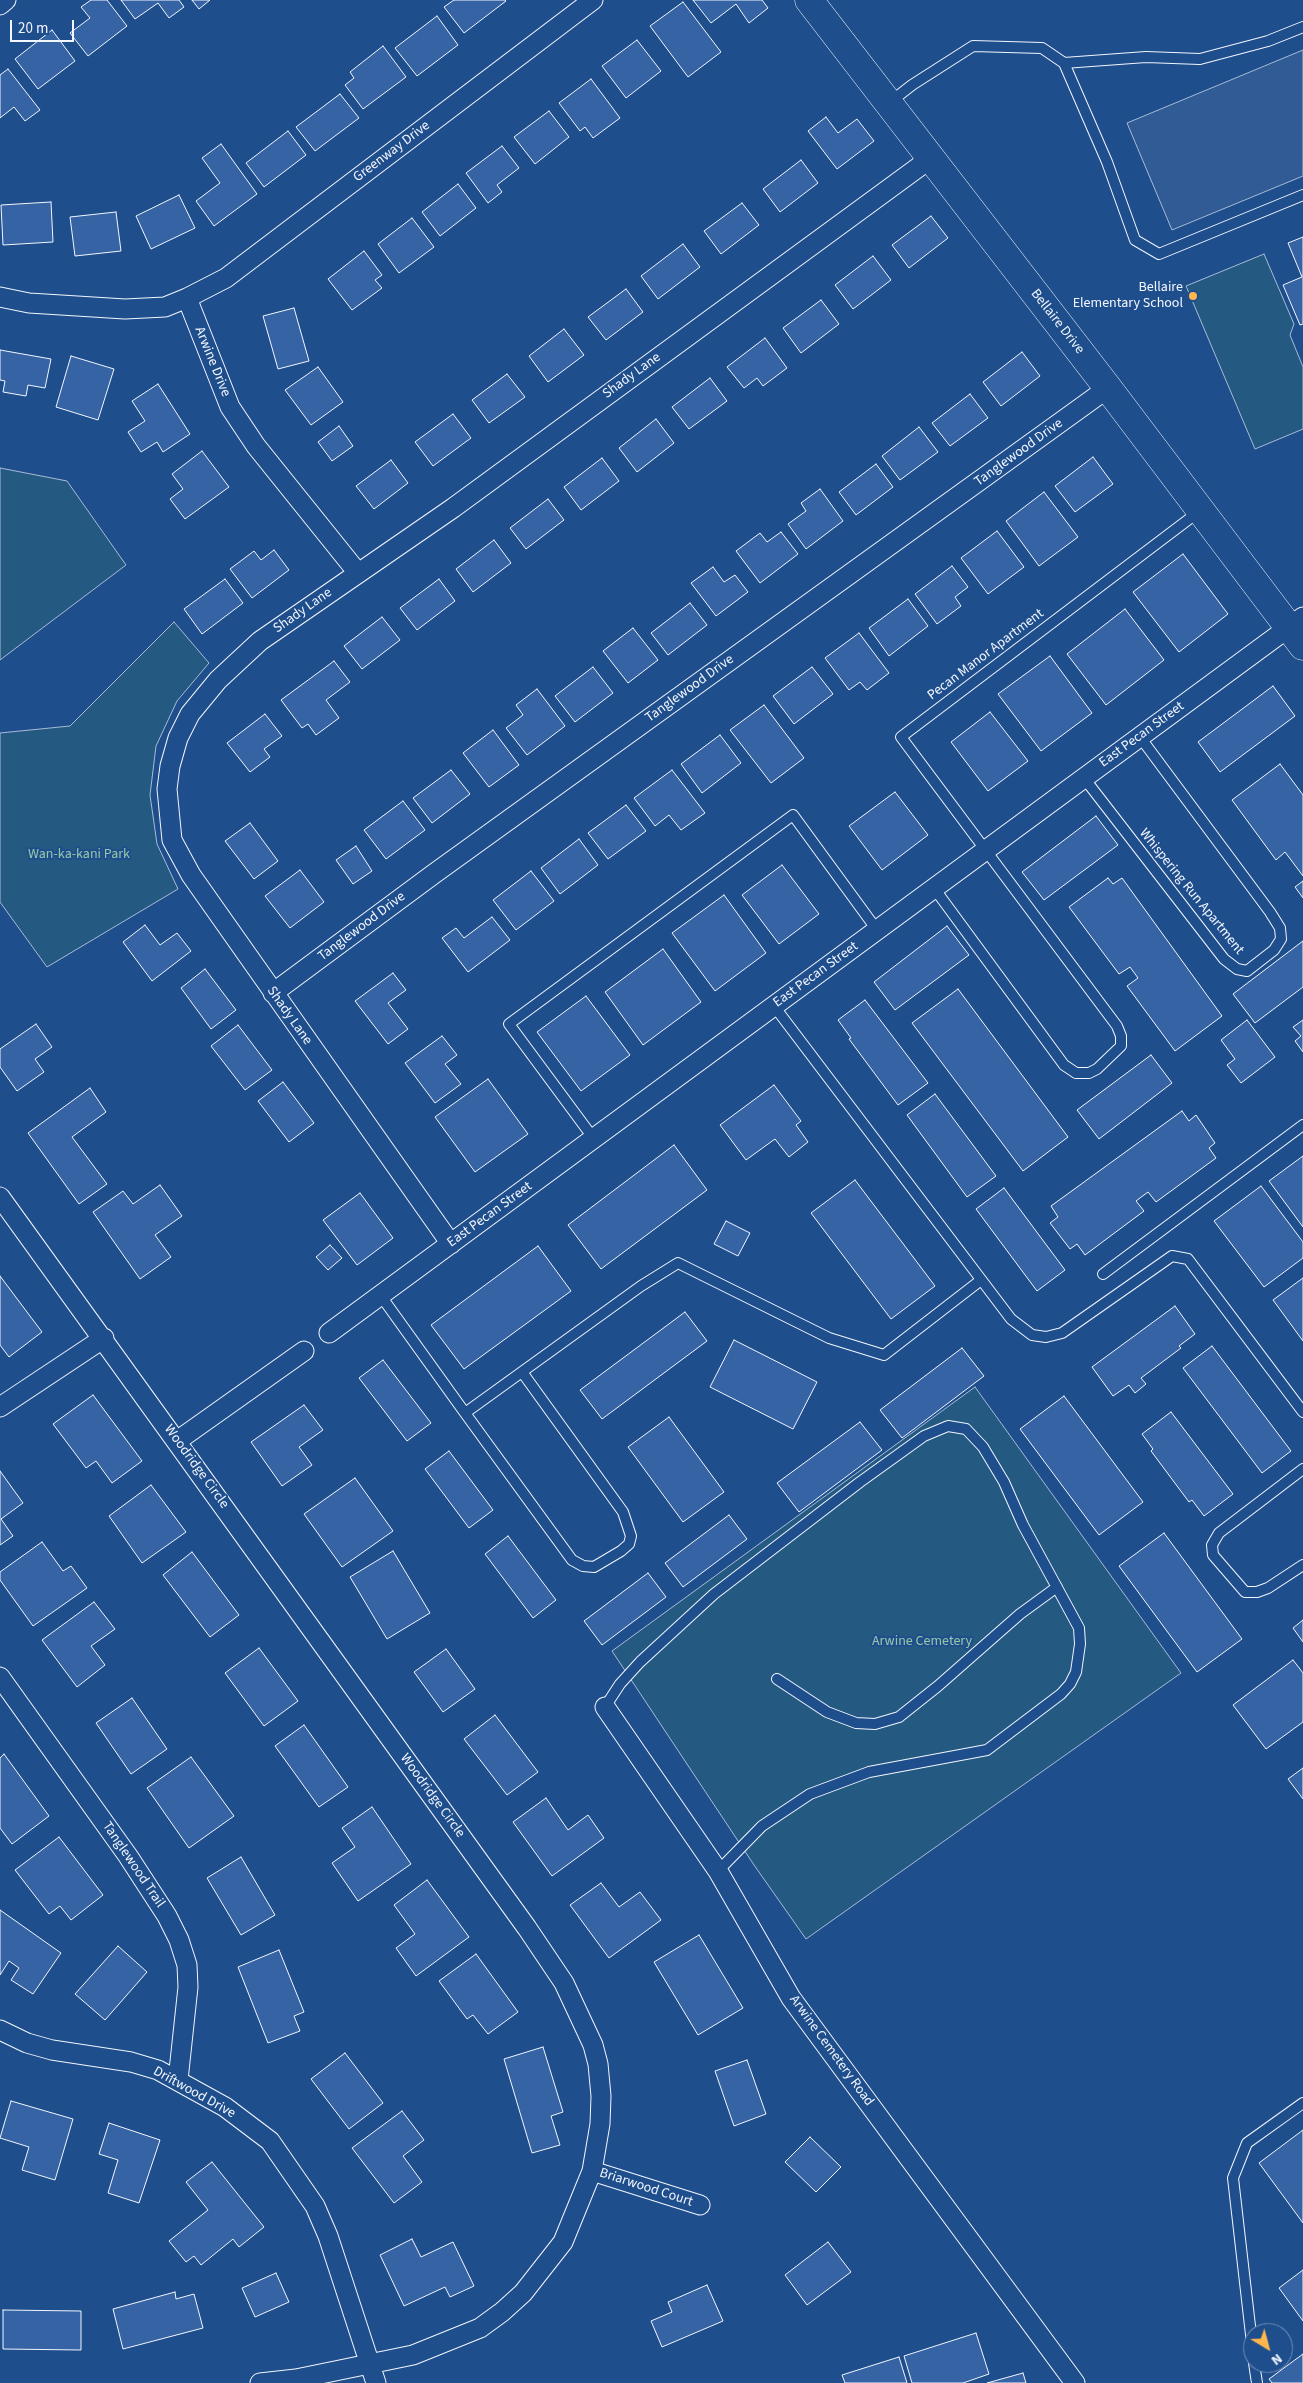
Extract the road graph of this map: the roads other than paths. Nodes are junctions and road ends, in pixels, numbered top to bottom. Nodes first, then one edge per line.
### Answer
1 (6, 0) edge
2 (594, 0) edge
3 (809, 0) edge
4 (0, 5) edge
5 (1303, 27) edge
6 (1064, 63) junction
7 (889, 103) junction
8 (931, 158) junction
9 (1303, 195) edge
10 (0, 297) edge
11 (187, 298) junction
12 (1108, 388) junction
13 (1201, 510) junction
14 (358, 573) junction
15 (1299, 630) edge
16 (1140, 736) junction
17 (1084, 778) junction
18 (986, 850) junction
19 (934, 888) junction
20 (877, 930) junction
21 (273, 993) junction
22 (774, 1006) junction
23 (1303, 1125) edge
24 (594, 1139) junction
25 (0, 1197) edge
26 (451, 1244) junction
27 (1103, 1274) dead end
28 (981, 1280) junction
29 (381, 1296) junction
30 (329, 1334) dead end
31 (104, 1338) junction
32 (304, 1351) dead end
33 (522, 1372) junction
34 (0, 1407) edge
35 (1303, 1412) edge
36 (465, 1413) junction
37 (177, 1441) junction
38 (1303, 1469) edge
39 (1303, 1565) edge
40 (1056, 1587) junction
41 (0, 1677) edge
42 (777, 1680) dead end
43 (605, 1708) joint
44 (718, 1871) junction
45 (0, 2030) edge
46 (178, 2080) junction
47 (1303, 2103) edge
48 (592, 2170) junction
49 (700, 2205) dead end
50 (1250, 2323) edge
51 (370, 2363) junction
52 (260, 2383) edge
53 (376, 2383) edge
54 (1075, 2383) edge

1 - 4 street
2 - 11 street, Greenway Drive
3 - 7 street, Bellaire Drive
5 - 6 lane
6 - 7 lane
6 - 9 lane
7 - 8 street, Bellaire Drive
8 - 12 street, Bellaire Drive
8 - 14 street, Shady Lane
10 - 11 street
11 - 14 street, Arwine Drive
12 - 13 street, Bellaire Drive
12 - 21 street, Tanglewood Drive
13 - 15 street, Bellaire Drive
13 - 18 lane, Pecan Manor Apartment
14 - 21 street, Shady Lane
15 - 16 street, East Pecan Street
16 - 17 street, East Pecan Street
16 - 17 lane, Whispering Run Apartment
17 - 18 street, East Pecan Street
18 - 19 street, East Pecan Street
18 - 19 lane
19 - 20 street, East Pecan Street
20 - 22 street, East Pecan Street
20 - 24 lane
21 - 26 street, Shady Lane
22 - 24 street, East Pecan Street
22 - 28 lane
23 - 27 lane
24 - 26 street, East Pecan Street
25 - 31 street, Woodridge Circle
26 - 29 street, East Pecan Street
28 - 33 lane
28 - 35 lane
29 - 30 street, East Pecan Street
29 - 36 lane
31 - 34 street
31 - 37 street, Woodridge Circle
32 - 37 street
33 - 36 lane
33 - 36 lane
37 - 48 street, Woodridge Circle
38 - 39 lane
40 - 42 lane
40 - 43 lane
40 - 44 lane
41 - 46 street, Tanglewood Trail
43 - 44 street, Arwine Cemetery Road
44 - 54 street, Arwine Cemetery Road
45 - 46 street, Driftwood Drive
46 - 51 street, Driftwood Drive
47 - 50 lane
48 - 49 street, Briarwood Court
48 - 51 street, Woodridge Circle
51 - 52 street, Woodridge Circle
51 - 53 street, Driftwood Drive

